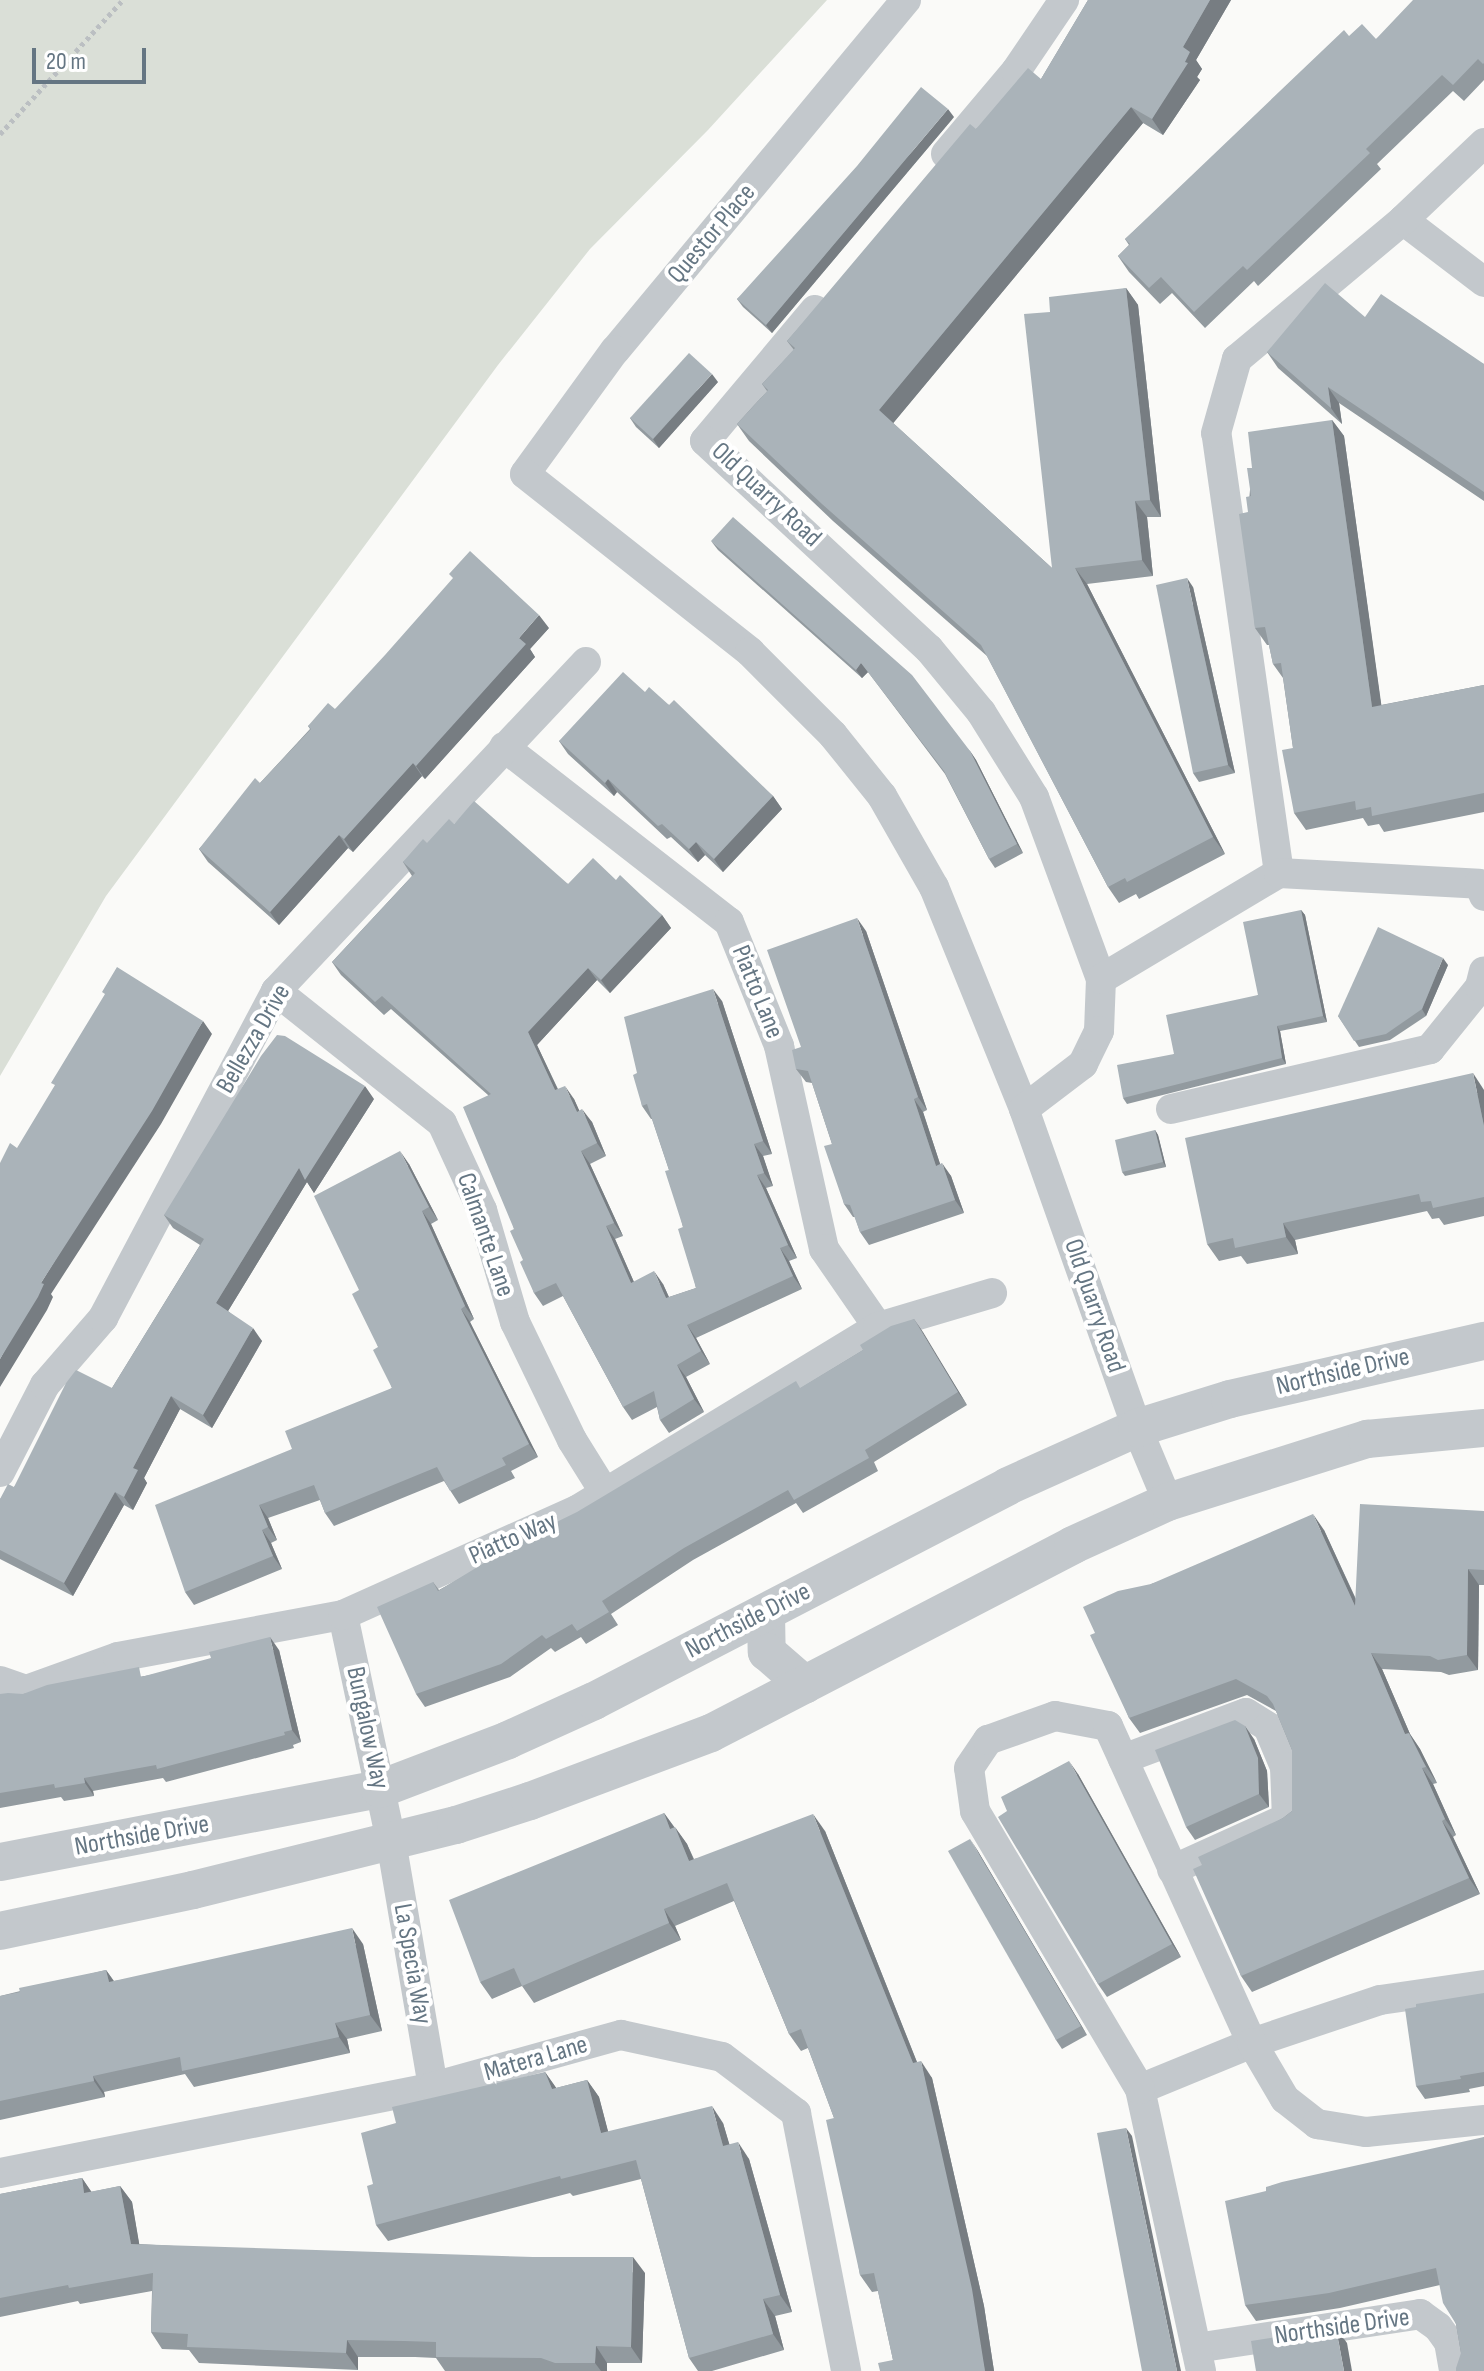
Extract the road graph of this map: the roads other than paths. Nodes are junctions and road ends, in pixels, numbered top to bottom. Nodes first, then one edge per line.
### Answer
1 (906, 0) edge
2 (1064, 0) edge
3 (1484, 143) edge
4 (926, 178) edge
5 (1403, 220) junction
6 (1484, 282) edge
7 (835, 286) edge
8 (525, 474) joint
9 (586, 662) dead end
10 (504, 747) junction
11 (1279, 873) junction
12 (1484, 896) edge
13 (1484, 971) edge
14 (1101, 979) junction
15 (276, 991) junction
16 (1024, 1109) junction
17 (1171, 1109) dead end
18 (992, 1293) dead end
19 (878, 1327) junction
20 (1484, 1341) edge
21 (1137, 1428) junction
22 (1484, 1428) edge
23 (0, 1472) edge
24 (605, 1493) junction
25 (1168, 1502) junction
26 (766, 1613) junction
27 (343, 1615) junction
28 (0, 1681) edge
29 (805, 1685) junction
30 (1123, 1759) junction
31 (380, 1789) junction
32 (391, 1841) junction
33 (0, 1862) edge
34 (1172, 1870) junction
35 (0, 1931) edge
36 (1484, 1985) edge
37 (1252, 2043) junction
38 (433, 2087) junction
39 (1140, 2089) junction
40 (1484, 2120) edge
41 (0, 2173) edge
42 (1198, 2360) edge
43 (846, 2371) edge
44 (1454, 2371) edge

1 - 8 street, Questor Place
2 - 4 street
3 - 5 street
5 - 6 street
5 - 11 street
7 - 14 street, Old Quarry Road
8 - 16 street, Old Quarry Road
9 - 10 street, Bellezza Drive
10 - 15 street, Bellezza Drive
10 - 19 street, Piatto Lane
11 - 12 street
11 - 14 street
13 - 17 street
14 - 16 street, Old Quarry Road
15 - 23 street, Bellezza Drive
15 - 24 street, Calmante Lane
16 - 21 street, Old Quarry Road
18 - 19 street, Piatto Way
19 - 24 street, Piatto Way
20 - 21 street, Northside Drive
21 - 25 street, Old Quarry Road
21 - 26 street, Northside Drive
22 - 25 street
24 - 27 street, Piatto Way
25 - 29 street
26 - 29 street
26 - 31 street, Northside Drive
27 - 28 street, Piatto Way
27 - 31 street, Bungalow Way
29 - 32 street
30 - 34 street, Northside Drive
30 - 34 street
30 - 39 street, Northside Drive
31 - 32 street, Bungalow Way
31 - 33 street, Northside Drive
32 - 35 street
32 - 38 street, La Specia Way
34 - 37 street, Northside Drive
36 - 37 street
37 - 39 street
37 - 40 street, Northside Drive
38 - 41 street, Matera Lane
38 - 43 street, Matera Lane
39 - 42 street, Northside Drive
42 - 44 street, Northside Drive

